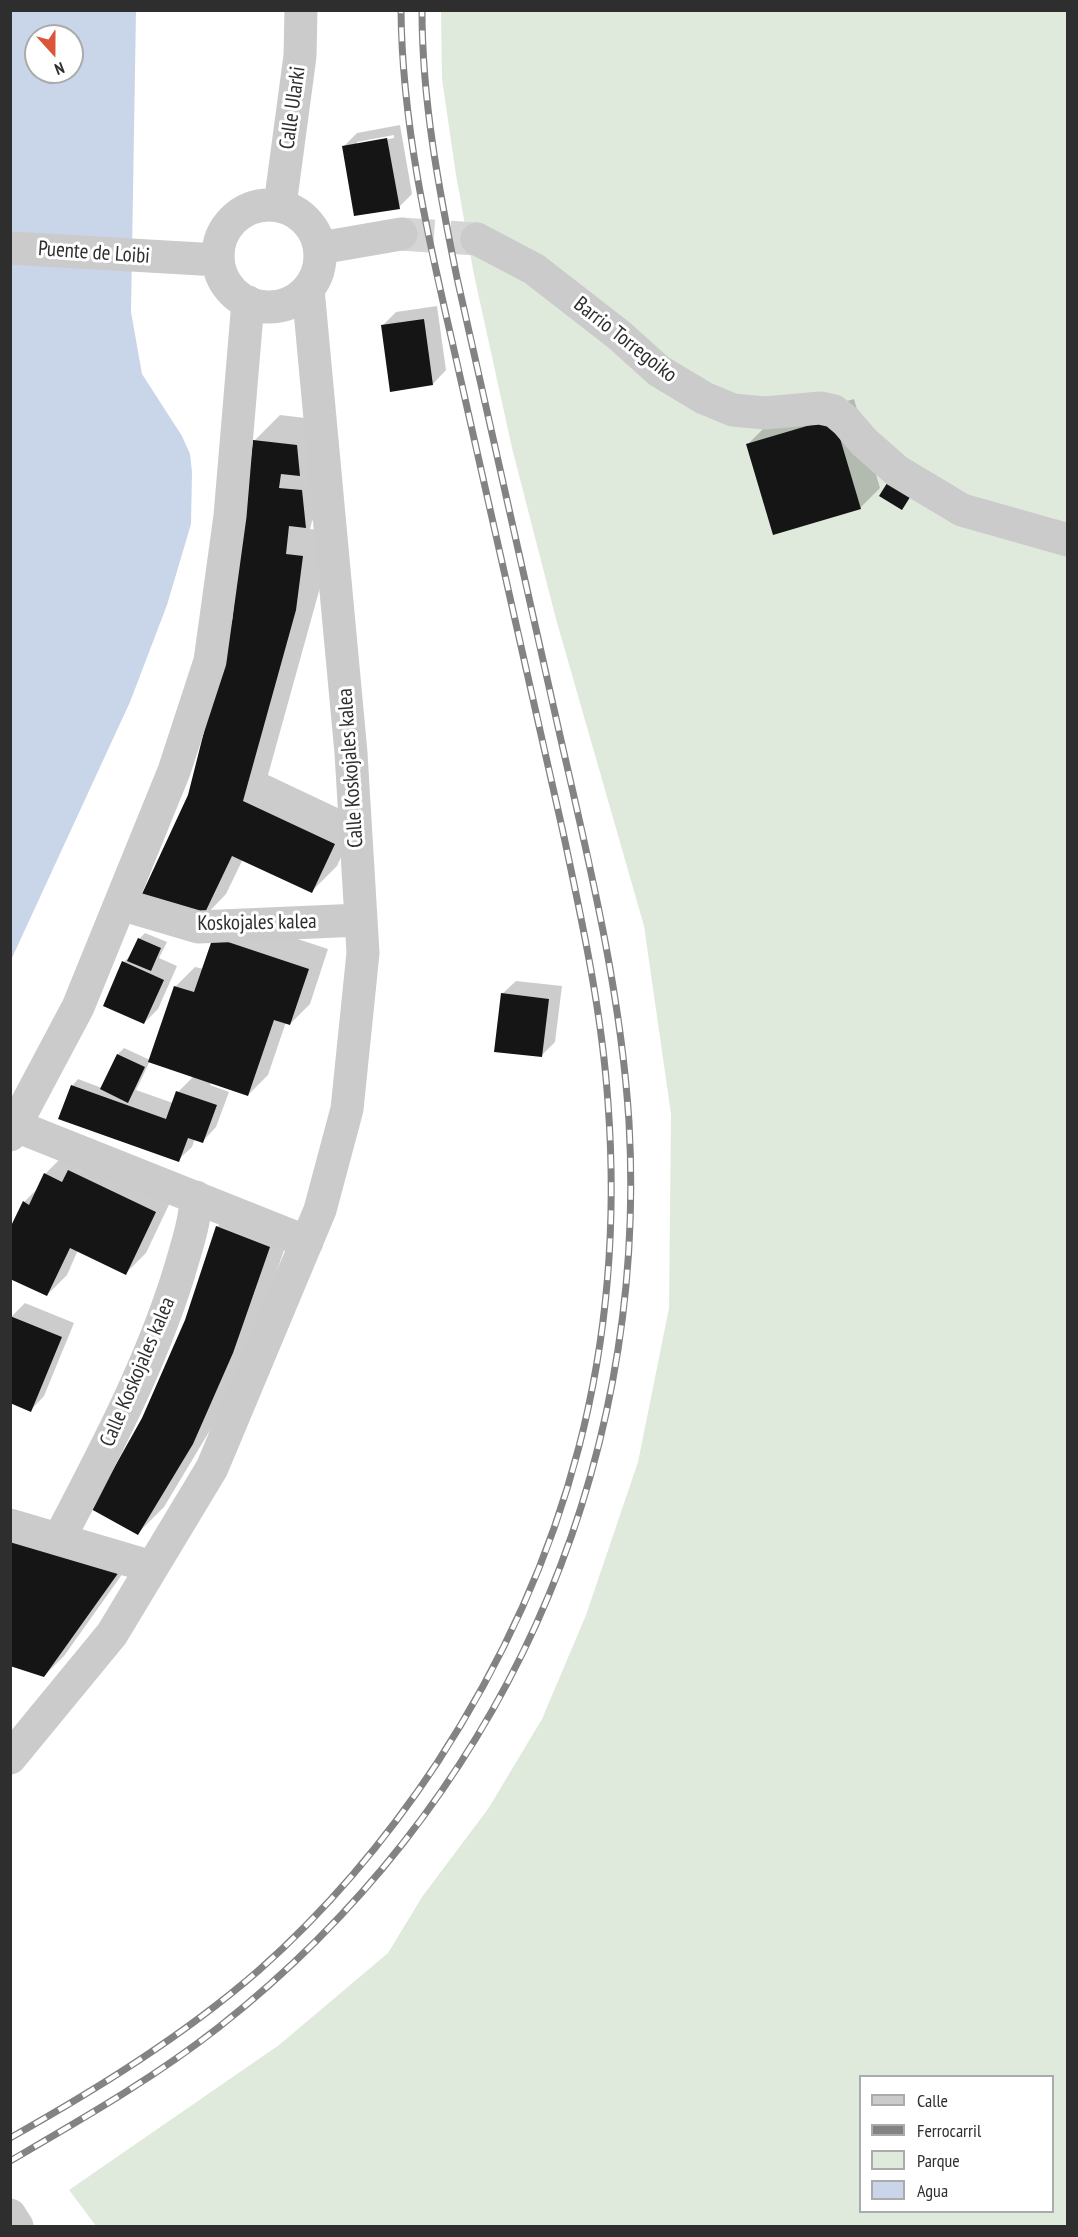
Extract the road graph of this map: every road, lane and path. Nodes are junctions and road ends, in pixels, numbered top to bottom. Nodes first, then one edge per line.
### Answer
1 (301, 10) edge
2 (280, 205) junction
3 (401, 234) tunnel mouth
4 (477, 239) tunnel mouth
5 (10, 248) edge
6 (320, 248) junction
7 (218, 260) junction
8 (308, 289) junction
9 (248, 302) junction
10 (1068, 540) edge
11 (120, 904) junction
12 (360, 920) junction
13 (13, 1129) edge
14 (196, 1197) junction
15 (306, 1242) junction
16 (10, 1525) edge
17 (59, 1539) junction
18 (152, 1567) junction
19 (10, 1758) edge

1 - 2 street, Calle Ularki
2 - 6 street
2 - 7 street
3 - 6 street
4 - 10 street, Barrio Torregoiko
5 - 7 street, Puente de Loibi
6 - 8 street
7 - 9 street
8 - 9 street
8 - 12 street, Calle Koskojales kalea
9 - 11 street
11 - 12 street, Koskojales kalea
11 - 13 street
12 - 15 street, Calle Koskojales kalea
13 - 14 street
14 - 15 street
14 - 17 street, Calle Koskojales kalea
15 - 18 street, Calle Koskojales kalea
16 - 17 street
17 - 18 street
18 - 19 street, Calle Koskojales kalea

